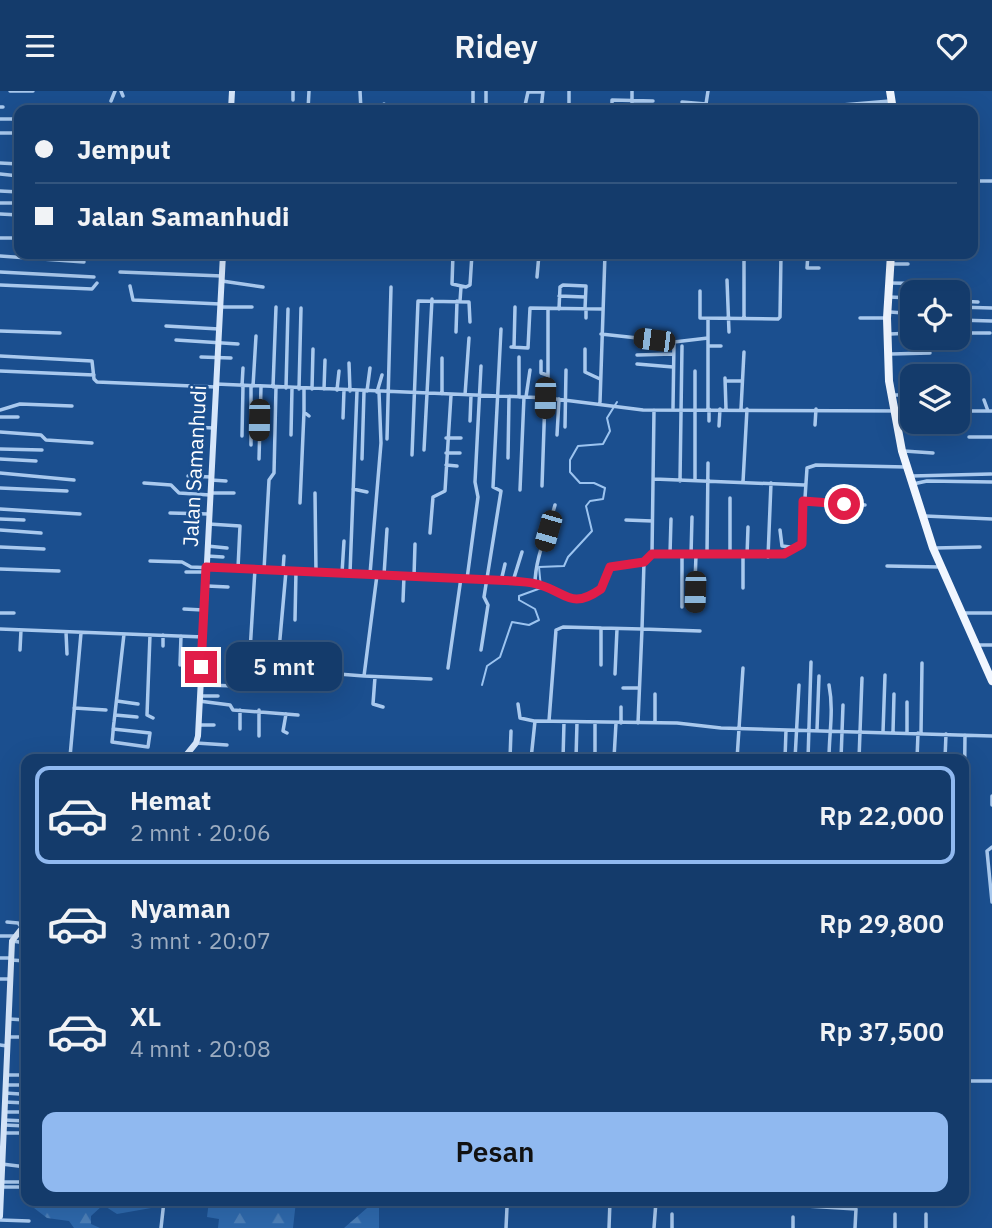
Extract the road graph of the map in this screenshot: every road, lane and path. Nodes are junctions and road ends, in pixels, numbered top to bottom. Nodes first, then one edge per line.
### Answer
1 (10, 91) edge
2 (33, 91) edge
3 (116, 91) edge
4 (293, 91) edge
5 (544, 91) edge
6 (632, 91) edge
7 (708, 91) edge
8 (293, 100) dead end
9 (605, 100) dead end
10 (612, 100) junction
11 (111, 101) dead end
12 (633, 101) junction
13 (653, 101) dead end
14 (682, 102) dead end
15 (525, 105) edge
16 (612, 105) edge
17 (633, 105) edge
18 (42, 259) edge
19 (223, 259) edge
20 (453, 259) edge
21 (472, 259) edge
22 (539, 259) edge
23 (605, 259) edge
24 (744, 259) edge
25 (781, 259) edge
26 (808, 259) edge
27 (891, 259) edge
28 (84, 262) dead end
29 (891, 264) junction
30 (908, 264) dead end
31 (819, 268) dead end
32 (0, 272) edge
33 (120, 272) dead end
34 (94, 277) dead end
35 (537, 277) dead end
36 (222, 279) junction
37 (727, 280) dead end
38 (97, 283) dead end
39 (890, 283) junction
40 (900, 283) edge
41 (0, 285) edge
42 (130, 286) dead end
43 (263, 287) dead end
44 (391, 287) dead end
45 (461, 287) junction
46 (700, 291) dead end
47 (559, 296) junction
48 (586, 297) junction
49 (889, 297) junction
50 (900, 297) edge
51 (432, 299) junction
52 (459, 301) junction
53 (970, 302) edge
54 (978, 302) dead end
55 (220, 305) junction
56 (253, 307) dead end
57 (276, 307) dead end
58 (515, 307) dead end
59 (970, 307) edge
60 (301, 308) dead end
61 (548, 308) junction
62 (992, 308) edge
63 (288, 309) dead end
64 (559, 309) junction
65 (586, 309) junction
66 (603, 309) junction
67 (900, 313) edge
68 (887, 315) junction
69 (586, 318) dead end
70 (727, 318) junction
71 (860, 318) dead end
72 (708, 319) junction
73 (744, 319) junction
74 (970, 320) edge
75 (992, 321) edge
76 (470, 323) dead end
77 (166, 326) dead end
78 (219, 329) junction
79 (501, 329) dead end
80 (0, 331) edge
81 (456, 332) dead end
82 (729, 332) dead end
83 (60, 333) dead end
84 (970, 333) edge
85 (990, 333) edge
86 (601, 334) junction
87 (888, 334) junction
88 (900, 334) edge
89 (256, 336) dead end
90 (469, 338) dead end
91 (708, 338) junction
92 (176, 340) dead end
93 (218, 342) junction
94 (674, 342) junction
95 (238, 344) dead end
96 (682, 346) dead end
97 (721, 346) dead end
98 (708, 347) junction
99 (313, 349) dead end
100 (585, 349) dead end
101 (744, 352) dead end
102 (930, 353) dead end
103 (673, 354) junction
104 (888, 354) junction
105 (637, 355) dead end
106 (0, 356) edge
107 (201, 357) dead end
108 (519, 357) dead end
109 (218, 358) junction
110 (231, 358) dead end
111 (442, 358) dead end
112 (325, 360) dead end
113 (541, 361) dead end
114 (349, 363) dead end
115 (637, 364) dead end
116 (481, 366) dead end
117 (673, 367) junction
118 (243, 368) dead end
119 (370, 368) dead end
120 (530, 370) dead end
121 (566, 370) dead end
122 (338, 371) dead end
123 (695, 371) dead end
124 (0, 372) edge
125 (94, 375) junction
126 (382, 375) dead end
127 (548, 375) junction
128 (600, 379) junction
129 (742, 381) junction
130 (216, 386) junction
131 (243, 386) junction
132 (252, 386) junction
133 (261, 387) junction
134 (274, 387) junction
135 (286, 388) junction
136 (292, 388) junction
137 (301, 389) junction
138 (312, 389) junction
139 (324, 389) junction
140 (337, 390) junction
141 (344, 390) junction
142 (350, 391) junction
143 (357, 391) junction
144 (366, 392) junction
145 (378, 392) junction
146 (388, 393) junction
147 (416, 393) junction
148 (428, 394) junction
149 (442, 394) junction
150 (451, 395) junction
151 (465, 395) junction
152 (471, 395) junction
153 (479, 395) junction
154 (891, 395) junction
155 (900, 395) edge
156 (498, 397) junction
157 (509, 397) junction
158 (523, 397) junction
159 (546, 398) junction
160 (559, 399) junction
161 (566, 400) junction
162 (984, 400) dead end
163 (600, 403) junction
164 (72, 406) dead end
165 (673, 408) junction
166 (681, 408) junction
167 (695, 409) junction
168 (709, 409) junction
169 (723, 409) junction
170 (744, 409) junction
171 (816, 409) junction
172 (0, 410) edge
173 (654, 410) junction
174 (894, 411) junction
175 (900, 411) edge
176 (970, 411) edge
177 (990, 411) edge
178 (304, 412) junction
179 (309, 416) dead end
180 (0, 417) edge
181 (18, 417) dead end
182 (344, 418) dead end
183 (470, 421) dead end
184 (709, 421) dead end
185 (815, 425) dead end
186 (719, 426) dead end
187 (565, 427) dead end
188 (194, 428) dead end
189 (214, 428) junction
190 (0, 432) edge
191 (291, 435) dead end
192 (557, 435) dead end
193 (242, 436) dead end
194 (968, 437) dead end
195 (992, 437) edge
196 (446, 438) junction
197 (461, 438) dead end
198 (387, 439) dead end
199 (92, 443) dead end
200 (250, 445) dead end
201 (0, 449) edge
202 (42, 450) dead end
203 (424, 450) dead end
204 (902, 451) junction
205 (446, 453) junction
206 (460, 453) dead end
207 (933, 453) dead end
208 (412, 454) dead end
209 (508, 458) dead end
210 (0, 459) edge
211 (258, 459) dead end
212 (362, 459) dead end
213 (36, 461) dead end
214 (708, 463) dead end
215 (446, 465) junction
216 (457, 466) dead end
217 (0, 473) edge
218 (991, 474) edge
219 (188, 476) dead end
220 (910, 476) junction
221 (211, 478) junction
222 (74, 479) dead end
223 (654, 479) junction
224 (226, 481) dead end
225 (680, 481) junction
226 (695, 481) junction
227 (708, 481) junction
228 (743, 482) junction
229 (992, 482) edge
230 (144, 483) dead end
231 (771, 483) junction
232 (804, 485) junction
233 (541, 486) dead end
234 (0, 488) edge
235 (352, 489) junction
236 (520, 490) dead end
237 (67, 491) dead end
238 (367, 492) dead end
239 (234, 493) dead end
240 (315, 493) dead end
241 (210, 494) junction
242 (730, 498) dead end
243 (803, 501) junction
244 (300, 503) dead end
245 (555, 505) dead end
246 (865, 505) dead end
247 (0, 509) edge
248 (170, 513) dead end
249 (80, 515) dead end
250 (209, 515) junction
251 (923, 516) junction
252 (692, 517) dead end
253 (0, 519) edge
254 (671, 519) dead end
255 (992, 519) edge
256 (24, 520) dead end
257 (626, 520) dead end
258 (653, 521) junction
259 (209, 524) junction
260 (748, 527) dead end
261 (387, 529) dead end
262 (0, 530) edge
263 (780, 530) dead end
264 (41, 533) dead end
265 (430, 533) dead end
266 (344, 541) dead end
267 (415, 544) dead end
268 (208, 546) junction
269 (0, 547) edge
270 (980, 547) dead end
271 (227, 548) dead end
272 (798, 548) junction
273 (933, 548) junction
274 (44, 549) dead end
275 (522, 552) dead end
276 (652, 554) junction
277 (670, 554) junction
278 (682, 554) junction
279 (694, 555) junction
280 (707, 555) junction
281 (207, 556) junction
282 (284, 556) dead end
283 (730, 556) junction
284 (745, 556) junction
285 (223, 557) dead end
286 (768, 557) junction
287 (150, 561) dead end
288 (644, 562) junction
289 (505, 564) dead end
290 (887, 566) dead end
291 (940, 567) junction
292 (239, 568) junction
293 (0, 569) edge
294 (255, 569) junction
295 (206, 570) junction
296 (264, 570) junction
297 (59, 571) dead end
298 (284, 571) junction
299 (296, 571) junction
300 (316, 571) junction
301 (186, 572) dead end
302 (342, 573) junction
303 (350, 573) junction
304 (370, 574) junction
305 (377, 575) junction
306 (384, 575) junction
307 (404, 576) junction
308 (414, 576) junction
309 (461, 579) junction
310 (467, 579) junction
311 (487, 580) junction
312 (501, 580) junction
313 (513, 581) junction
314 (540, 585) junction
315 (205, 586) junction
316 (228, 587) dead end
317 (743, 588) dead end
318 (403, 601) dead end
319 (682, 607) dead end
320 (184, 609) dead end
321 (204, 610) junction
322 (694, 611) dead end
323 (0, 613) edge
324 (14, 613) dead end
325 (960, 613) junction
326 (992, 613) edge
327 (295, 620) dead end
328 (601, 628) junction
329 (0, 629) edge
330 (617, 629) junction
331 (642, 629) junction
332 (21, 630) junction
333 (700, 631) dead end
334 (66, 632) junction
335 (81, 633) junction
336 (124, 634) junction
337 (150, 635) junction
338 (163, 635) junction
339 (181, 636) junction
340 (203, 637) junction
341 (976, 645) junction
342 (992, 645) edge
343 (163, 646) dead end
344 (20, 650) dead end
345 (481, 650) dead end
346 (67, 654) dead end
347 (811, 662) dead end
348 (922, 663) dead end
349 (601, 665) dead end
350 (180, 666) dead end
351 (227, 668) dead end
352 (448, 668) dead end
353 (743, 669) dead end
354 (300, 671) dead end
355 (276, 672) dead end
356 (615, 674) dead end
357 (819, 675) dead end
358 (885, 675) dead end
359 (364, 676) junction
360 (375, 677) junction
361 (862, 678) dead end
362 (432, 679) dead end
363 (992, 681) edge
364 (200, 684) junction
365 (799, 685) dead end
366 (829, 685) dead end
367 (308, 688) dead end
368 (623, 688) dead end
369 (639, 688) junction
370 (655, 694) dead end
371 (894, 694) dead end
372 (218, 696) dead end
373 (199, 698) junction
374 (117, 701) junction
375 (908, 702) dead end
376 (138, 704) dead end
377 (518, 704) dead end
378 (843, 705) dead end
379 (383, 707) dead end
380 (74, 708) junction
381 (621, 708) dead end
382 (106, 710) dead end
383 (240, 710) junction
384 (258, 710) junction
385 (286, 714) junction
386 (115, 715) junction
387 (298, 715) dead end
388 (137, 717) dead end
389 (153, 718) dead end
390 (535, 721) junction
391 (549, 721) junction
392 (564, 722) junction
393 (577, 722) junction
394 (595, 722) junction
395 (618, 723) junction
396 (638, 723) junction
397 (655, 723) junction
398 (198, 725) junction
399 (214, 726) dead end
400 (739, 728) junction
401 (113, 729) junction
402 (240, 729) dead end
403 (786, 729) junction
404 (796, 729) junction
405 (808, 730) junction
406 (817, 730) junction
407 (829, 730) junction
408 (842, 730) junction
409 (511, 731) dead end
410 (859, 731) junction
411 (883, 732) junction
412 (893, 732) junction
413 (287, 733) dead end
414 (907, 733) junction
415 (919, 733) junction
416 (946, 734) junction
417 (965, 735) junction
418 (259, 736) dead end
419 (992, 736) edge
420 (196, 743) junction
421 (227, 745) dead end
422 (71, 754) edge
423 (187, 754) edge
424 (510, 754) edge
425 (532, 754) edge
426 (563, 754) edge
427 (576, 754) edge
428 (596, 754) edge
429 (614, 754) edge
430 (737, 754) edge
431 (785, 754) edge
432 (795, 754) edge
433 (808, 754) edge
434 (828, 754) edge
435 (841, 754) edge
436 (859, 754) edge
437 (917, 754) edge
438 (945, 754) edge
439 (965, 754) edge
440 (992, 796) edge
441 (992, 805) edge
442 (992, 847) edge
443 (992, 902) edge
444 (7, 922) dead end
445 (20, 932) edge
446 (0, 936) edge
447 (0, 958) edge
448 (11, 959) junction
449 (21, 960) edge
450 (0, 979) edge
451 (11, 979) junction
452 (0, 989) edge
453 (10, 989) junction
454 (0, 1004) edge
455 (9, 1005) junction
456 (9, 1019) junction
457 (21, 1020) edge
458 (0, 1028) edge
459 (9, 1028) junction
460 (8, 1037) junction
461 (21, 1037) edge
462 (4, 1045) edge
463 (21, 1077) edge
464 (969, 1081) edge
465 (992, 1081) edge
466 (4, 1084) edge
467 (20, 1094) dead end
468 (5, 1102) junction
469 (21, 1103) edge
470 (5, 1112) junction
471 (21, 1112) edge
472 (21, 1122) edge
473 (4, 1126) junction
474 (21, 1126) edge
475 (21, 1131) edge
476 (1, 1149) edge
477 (2, 1160) edge
478 (21, 1166) edge
479 (21, 1181) edge
480 (1, 1184) edge
481 (21, 1186) edge
482 (0, 1205) edge
483 (163, 1206) edge
484 (508, 1206) edge
485 (610, 1206) edge
486 (656, 1206) edge
487 (806, 1206) edge
488 (672, 1214) dead end
489 (895, 1214) dead end
490 (926, 1214) dead end
491 (793, 1217) dead end
492 (0, 1218) edge
493 (29, 1221) dead end
494 (161, 1228) edge
495 (506, 1228) edge
496 (609, 1228) edge
497 (654, 1228) edge
498 (671, 1228) edge
499 (793, 1228) edge
500 (855, 1228) edge
501 (895, 1228) edge
502 (926, 1228) edge

1 - 2 street
3 - 11 street
4 - 8 street
5 - 15 street
6 - 12 street
7 - 14 street
9 - 10 street
10 - 12 street
10 - 16 street
12 - 13 street
12 - 17 street
18 - 28 street
19 - 36 street, Jalan Samanhudi
20 - 45 street
21 - 45 street
22 - 35 street
23 - 66 street
24 - 73 street
25 - 73 street
26 - 31 street
27 - 29 main road
29 - 30 street
29 - 39 main road
32 - 34 street
33 - 36 street
36 - 43 street
36 - 55 street, Jalan Samanhudi
37 - 70 street
38 - 41 street
39 - 40 street
39 - 49 main road
42 - 55 street
44 - 146 street
45 - 52 street
46 - 72 street
47 - 48 street
47 - 48 street
47 - 64 street
48 - 65 street
49 - 50 street
49 - 68 main road
51 - 52 street
51 - 147 street
51 - 148 street
52 - 76 street
52 - 81 street
53 - 54 street
55 - 56 street
55 - 78 street, Jalan Samanhudi
57 - 134 street
58 - 61 street
59 - 62 street
60 - 137 street
61 - 64 street
61 - 127 street
63 - 135 street
64 - 65 street
65 - 66 street
65 - 69 street
66 - 86 street
67 - 68 street
68 - 71 street
68 - 87 main road
70 - 72 street
70 - 73 street
70 - 82 street
72 - 91 street
74 - 75 street
77 - 78 street
78 - 93 street, Jalan Samanhudi
79 - 156 street
80 - 83 street
84 - 85 street
86 - 94 street
86 - 128 street
87 - 88 street
87 - 104 main road
89 - 132 street
90 - 151 street
91 - 94 street
91 - 98 street
92 - 93 street
93 - 95 street
93 - 109 street, Jalan Samanhudi
94 - 103 street
96 - 166 street
97 - 98 street
98 - 168 street
99 - 138 street
100 - 128 street
101 - 129 street
102 - 104 street
103 - 105 street
103 - 117 street
104 - 154 main road
106 - 125 street
107 - 109 street
108 - 158 street
109 - 110 street
109 - 130 street, Jalan Samanhudi
111 - 149 street
112 - 139 street
113 - 127 street
114 - 142 street
115 - 117 street
116 - 153 street
117 - 165 street
118 - 131 street
119 - 144 street
120 - 158 street
121 - 161 street
122 - 140 street
123 - 167 street
124 - 125 street
125 - 130 street
126 - 145 street
127 - 159 street
128 - 163 street
129 - 169 street
129 - 170 street
130 - 131 street
130 - 189 street, Jalan Samanhudi
131 - 132 street
131 - 193 street
132 - 133 street
132 - 200 street
133 - 134 street
133 - 211 street
134 - 135 street
134 - 296 street
135 - 136 street
136 - 137 street
136 - 191 street
137 - 138 street
137 - 178 street
138 - 139 street
139 - 140 street
140 - 141 street
141 - 142 street
141 - 182 street
142 - 143 street
143 - 144 street
143 - 235 street
144 - 145 street
144 - 212 street
145 - 146 street
145 - 304 street
146 - 147 street
146 - 198 street
147 - 148 street
147 - 208 street
148 - 149 street
148 - 203 street
149 - 150 street
150 - 151 street
150 - 196 street
151 - 152 street
152 - 153 street
152 - 183 street
153 - 156 street
153 - 310 street
154 - 155 street
154 - 174 main road
156 - 157 street
156 - 311 street
157 - 158 street
157 - 209 street
158 - 159 street
158 - 236 street
159 - 160 street
159 - 233 street
160 - 161 street
160 - 192 street
161 - 163 street
161 - 187 street
162 - 177 street
163 - 173 street
164 - 172 street
165 - 166 street
165 - 173 street
166 - 167 street
166 - 225 street
167 - 168 street
167 - 226 street
168 - 169 street
168 - 184 street
169 - 170 street
169 - 186 street
170 - 171 street
170 - 228 street
171 - 174 street
171 - 185 street
173 - 223 street
174 - 175 street
174 - 204 main road
176 - 177 street
178 - 179 street
178 - 244 street
180 - 181 street
188 - 189 street
189 - 221 street, Jalan Samanhudi
190 - 199 street
194 - 195 street
196 - 197 street
196 - 205 street
201 - 202 street
204 - 207 street
204 - 220 main road
205 - 206 street
205 - 215 street
210 - 213 street
214 - 227 street
215 - 216 street
215 - 265 street
217 - 222 street
218 - 220 street
219 - 221 street
220 - 229 street
220 - 232 street
220 - 251 main road
221 - 224 street
221 - 241 street, Jalan Samanhudi
223 - 225 street
223 - 258 street
225 - 226 street
226 - 227 street
227 - 228 street
227 - 280 street
228 - 231 street
230 - 241 street
231 - 232 street
231 - 286 street
232 - 243 street
234 - 237 street
235 - 238 street
235 - 303 street
239 - 241 street
240 - 300 street
241 - 250 street, Jalan Samanhudi
242 - 283 street
243 - 246 street
243 - 272 street
245 - 314 street
247 - 249 street
248 - 250 street
250 - 259 street, Jalan Samanhudi
251 - 255 street
251 - 273 main road
252 - 279 street
253 - 256 street
254 - 277 street
257 - 258 street
258 - 276 street
259 - 268 street, Jalan Samanhudi
259 - 292 street
260 - 284 street
261 - 306 street
262 - 264 street
263 - 272 street
266 - 302 street
267 - 308 street
268 - 271 street
268 - 281 street, Jalan Samanhudi
269 - 274 street
270 - 273 street
272 - 286 street
273 - 291 main road
275 - 313 street
276 - 277 street
276 - 288 street
277 - 278 street
278 - 279 street
278 - 319 street
279 - 280 street
279 - 322 street
280 - 283 street
281 - 285 street
281 - 295 street, Jalan Samanhudi
282 - 298 street
283 - 284 street
284 - 286 street
284 - 317 street
287 - 295 street
288 - 314 street
288 - 331 street
289 - 312 street
290 - 291 street
291 - 325 main road
292 - 294 street
292 - 295 street
293 - 297 street
294 - 296 street
294 - 351 street
295 - 301 street
295 - 315 street, Jalan Samanhudi
296 - 298 street
298 - 299 street
298 - 355 street
299 - 300 street
299 - 327 street
300 - 302 street
302 - 303 street
303 - 304 street
304 - 305 street
305 - 306 street
305 - 359 street
306 - 307 street
307 - 308 street
307 - 318 street
308 - 309 street
309 - 310 street
309 - 352 street
310 - 311 street
311 - 312 street
311 - 345 street
312 - 313 street
313 - 314 street
315 - 316 street
315 - 321 street, Jalan Samanhudi
320 - 321 street
321 - 340 street, Jalan Samanhudi
323 - 324 street
325 - 326 street
325 - 341 main road
328 - 330 street
328 - 349 street
328 - 391 street
329 - 332 street
330 - 331 street
330 - 356 street
331 - 333 street
331 - 369 street
332 - 334 street
332 - 344 street
334 - 335 street
334 - 346 street
335 - 336 street
335 - 380 street
336 - 337 street
336 - 374 street
337 - 338 street
337 - 389 street
338 - 339 street
338 - 343 street
339 - 340 street
339 - 350 street
340 - 364 street, Jalan Samanhudi
341 - 342 street
341 - 363 main road
347 - 405 street
348 - 415 street
353 - 400 street
354 - 359 street
357 - 406 street
358 - 411 street
359 - 360 street
360 - 362 street
360 - 379 street
361 - 410 street
364 - 367 street
364 - 373 street, Jalan Samanhudi
365 - 404 street
366 - 407 street
368 - 369 street
369 - 396 street
370 - 397 street
371 - 412 street
372 - 373 street
373 - 383 street
373 - 398 street, Jalan Samanhudi
374 - 376 street
374 - 386 street
375 - 414 street
377 - 390 street
378 - 408 street
380 - 382 street
380 - 422 street
381 - 395 street
383 - 384 street
383 - 402 street
384 - 385 street
384 - 418 street
385 - 387 street
385 - 413 street
386 - 388 street
386 - 401 street
390 - 391 street
390 - 425 street
391 - 392 street
392 - 393 street
392 - 426 street
393 - 394 street
393 - 427 street
394 - 395 street
394 - 428 street
395 - 396 street
395 - 429 street
396 - 397 street
397 - 400 street
398 - 399 street
398 - 420 street, Jalan Samanhudi
400 - 403 street
400 - 430 street
401 - 401 street
403 - 404 street
403 - 431 street
404 - 405 street
404 - 432 street
405 - 406 street
405 - 433 street
406 - 407 street
407 - 408 street
407 - 434 street
408 - 410 street
408 - 435 street
409 - 424 street
410 - 411 street
410 - 436 street
411 - 412 street
412 - 414 street
414 - 415 street
415 - 416 street
415 - 437 street
416 - 417 street
416 - 438 street
417 - 419 street
417 - 439 street
420 - 421 street
420 - 423 street
440 - 441 street
442 - 443 street
444 - 445 street
445 - 446 street
445 - 448 street
447 - 448 street
448 - 449 street
448 - 451 street
450 - 451 street
451 - 453 street
452 - 453 street
453 - 455 street
454 - 455 street
455 - 456 street
456 - 457 street
456 - 459 street
458 - 459 street
459 - 460 street
460 - 461 street
460 - 462 street
462 - 466 street
463 - 466 street
464 - 465 street
466 - 467 street
466 - 468 street
468 - 469 street
468 - 470 street
470 - 471 street
470 - 473 street
472 - 473 street
473 - 474 street
473 - 475 street
473 - 476 street
476 - 477 street
477 - 478 street
477 - 480 street
479 - 480 street
480 - 481 street
480 - 482 street
482 - 492 street
483 - 494 street
484 - 495 street
485 - 496 street
486 - 497 street
487 - 500 street
488 - 498 street
489 - 501 street
490 - 502 street
491 - 499 street
492 - 493 street

